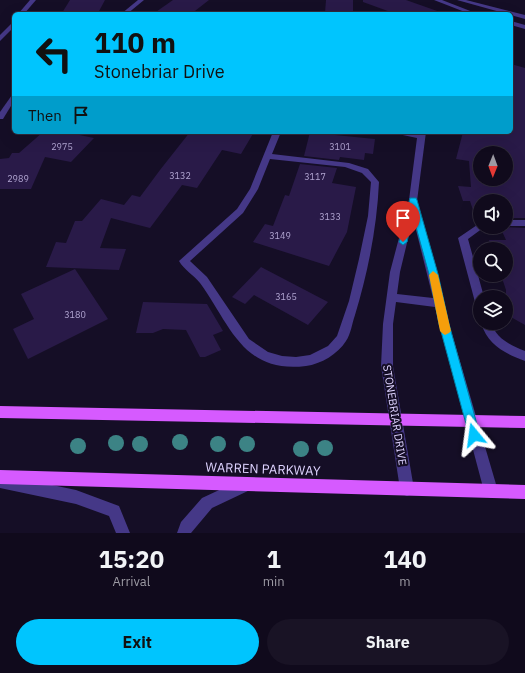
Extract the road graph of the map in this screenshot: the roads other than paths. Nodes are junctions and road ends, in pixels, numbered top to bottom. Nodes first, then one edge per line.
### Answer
1 (33, 0) edge
2 (141, 0) edge
3 (437, 0) edge
4 (460, 0) edge
5 (23, 12) edge
6 (126, 12) edge
7 (470, 12) edge
8 (511, 12) edge
9 (513, 12) edge
10 (524, 15) edge
11 (513, 22) edge
12 (513, 24) edge
13 (12, 25) edge
14 (525, 27) edge
15 (0, 39) edge
16 (12, 99) edge
17 (0, 118) edge
18 (276, 134) edge
19 (422, 134) edge
20 (268, 156) junction
21 (413, 200) junction
22 (513, 223) edge
23 (525, 223) edge
24 (473, 231) edge
25 (477, 290) edge
26 (391, 297) junction
27 (439, 303) junction
28 (488, 330) edge
29 (525, 356) edge
30 (0, 412) edge
31 (395, 419) junction
32 (470, 420) junction
33 (525, 422) edge
34 (0, 477) edge
35 (0, 481) edge
36 (246, 484) junction
37 (407, 488) junction
38 (491, 491) junction
39 (525, 492) edge
40 (123, 533) edge
41 (184, 533) edge

1 - 5 street
2 - 6 street
3 - 7 street
4 - 8 street
9 - 10 street
10 - 11 street
12 - 14 street
13 - 15 street
16 - 17 street
18 - 20 street
19 - 21 street, STONEBRIAR DRIVE
20 - 20 street
21 - 26 street, STONEBRIAR DRIVE
21 - 27 street, STONEBRIAR DRIVE
22 - 23 street
24 - 25 street
26 - 27 street
26 - 31 street, STONEBRIAR DRIVE
27 - 32 street, STONEBRIAR DRIVE
28 - 29 street
30 - 31 main road
31 - 32 main road
31 - 37 street, STONEBRIAR DRIVE
32 - 33 main road
32 - 38 street, STONEBRIAR DRIVE
34 - 36 main road, WARREN PARKWAY
35 - 40 street
36 - 37 main road, WARREN PARKWAY
36 - 41 street
37 - 38 main road, WARREN PARKWAY
38 - 39 main road, WARREN PARKWAY

